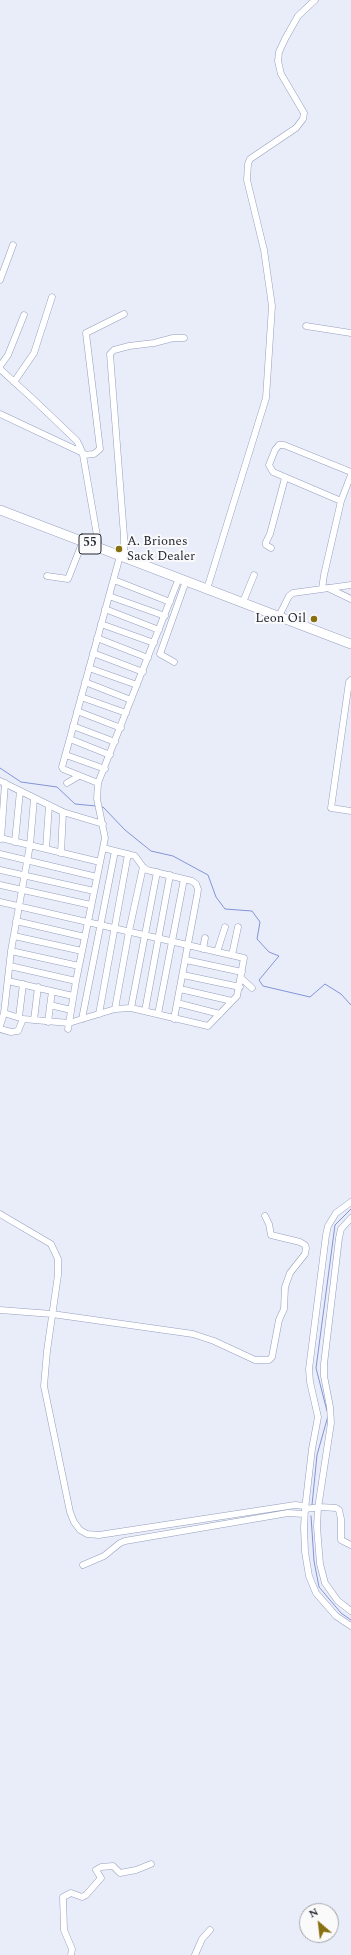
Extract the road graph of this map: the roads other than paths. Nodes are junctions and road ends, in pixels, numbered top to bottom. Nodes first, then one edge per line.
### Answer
1 (315, 0) edge
2 (13, 245) dead end
3 (0, 280) edge
4 (52, 297) dead end
5 (124, 314) dead end
6 (24, 315) dead end
7 (306, 326) dead end
8 (351, 333) edge
9 (184, 338) dead end
10 (0, 366) edge
11 (0, 369) edge
12 (14, 382) junction
13 (0, 414) edge
14 (83, 454) junction
15 (351, 474) edge
16 (285, 478) junction
17 (341, 501) junction
18 (0, 510) edge
19 (84, 542) junction
20 (99, 547) junction
21 (271, 548) dead end
22 (122, 556) junction
23 (254, 575) dead end
24 (47, 576) dead end
25 (114, 580) junction
26 (183, 580) junction
27 (351, 586) edge
28 (207, 589) junction
29 (325, 589) junction
30 (109, 596) junction
31 (351, 599) edge
32 (170, 602) junction
33 (243, 602) junction
34 (105, 609) junction
35 (165, 616) junction
36 (279, 616) junction
37 (101, 624) junction
38 (159, 630) junction
39 (97, 638) junction
40 (154, 643) junction
41 (351, 644) edge
42 (93, 653) junction
43 (148, 658) junction
44 (174, 662) dead end
45 (89, 668) junction
46 (142, 672) junction
47 (351, 680) edge
48 (85, 682) junction
49 (137, 685) junction
50 (81, 697) junction
51 (131, 700) junction
52 (77, 711) junction
53 (126, 713) junction
54 (73, 726) junction
55 (121, 728) junction
56 (70, 739) junction
57 (115, 742) junction
58 (66, 755) junction
59 (110, 755) junction
60 (105, 769) junction
61 (79, 776) junction
62 (3, 782) edge
63 (67, 782) dead end
64 (98, 783) junction
65 (20, 791) junction
66 (34, 799) junction
67 (49, 805) junction
68 (351, 811) edge
69 (63, 812) junction
70 (103, 824) junction
71 (0, 839) edge
72 (15, 842) junction
73 (30, 845) junction
74 (103, 848) junction
75 (46, 849) junction
76 (115, 851) junction
77 (61, 853) junction
78 (0, 854) edge
79 (128, 854) junction
80 (27, 860) junction
81 (100, 862) junction
82 (143, 867) junction
83 (0, 870) edge
84 (157, 872) junction
85 (170, 875) junction
86 (24, 876) junction
87 (97, 877) junction
88 (184, 878) junction
89 (0, 886) edge
90 (22, 890) junction
91 (94, 892) junction
92 (0, 902) edge
93 (91, 905) junction
94 (19, 906) junction
95 (16, 921) junction
96 (88, 922) junction
97 (100, 925) junction
98 (224, 927) dead end
99 (238, 927) dead end
100 (114, 928) junction
101 (128, 931) junction
102 (144, 935) junction
103 (14, 936) junction
104 (84, 937) junction
105 (160, 938) junction
106 (205, 938) dead end
107 (173, 942) junction
108 (189, 945) junction
109 (203, 949) junction
110 (11, 951) junction
111 (82, 952) junction
112 (217, 952) junction
113 (232, 955) junction
114 (186, 960) junction
115 (10, 966) junction
116 (79, 966) junction
117 (183, 975) junction
118 (242, 975) junction
119 (8, 980) junction
120 (76, 981) junction
121 (23, 984) junction
122 (38, 987) junction
123 (240, 987) junction
124 (252, 988) dead end
125 (180, 989) junction
126 (52, 991) junction
127 (73, 996) junction
128 (237, 999) junction
129 (177, 1003) junction
130 (50, 1005) junction
131 (131, 1008) junction
132 (71, 1010) junction
133 (115, 1010) junction
134 (145, 1011) junction
135 (4, 1013) junction
136 (99, 1014) junction
137 (158, 1014) junction
138 (220, 1014) junction
139 (21, 1018) junction
140 (82, 1019) junction
141 (174, 1019) junction
142 (34, 1020) junction
143 (48, 1022) junction
144 (68, 1026) junction
145 (0, 1027) edge
146 (351, 1202) edge
147 (0, 1214) edge
148 (265, 1216) dead end
149 (351, 1218) edge
150 (0, 1310) edge
151 (52, 1314) junction
152 (318, 1508) junction
153 (305, 1509) junction
154 (351, 1545) edge
155 (83, 1565) dead end
156 (351, 1611) edge
157 (351, 1626) edge
158 (151, 1864) dead end
159 (210, 1930) dead end
160 (71, 1955) edge
161 (195, 1955) edge

1 - 28 street
2 - 3 street
4 - 12 street
5 - 14 street
6 - 10 street
7 - 8 street
9 - 22 street
11 - 12 street
12 - 14 street
13 - 14 street
14 - 20 street
15 - 16 street
15 - 17 street
16 - 17 street
16 - 21 street
17 - 29 street
18 - 19 highway, 55
19 - 20 highway, 55
19 - 24 street
20 - 22 highway, 55
22 - 25 street
22 - 26 highway, 55
23 - 33 street
25 - 30 street
25 - 32 street
26 - 28 highway, 55
26 - 32 street
26 - 44 street
27 - 29 street
28 - 33 highway, 55
29 - 31 street
29 - 36 street
30 - 34 street
30 - 35 street
32 - 35 street
33 - 36 highway, 55
34 - 37 street
34 - 38 street
35 - 38 street
36 - 41 highway, 55
37 - 39 street
37 - 40 street
38 - 40 street
39 - 42 street
39 - 43 street
40 - 43 street
42 - 45 street
42 - 46 street
43 - 46 street
45 - 48 street
45 - 49 street
46 - 49 street
47 - 68 street
48 - 50 street
48 - 51 street
49 - 51 street
50 - 52 street
50 - 53 street
51 - 53 street
52 - 54 street
52 - 55 street
53 - 55 street
54 - 56 street
54 - 57 street
55 - 57 street
56 - 58 street
56 - 59 street
57 - 59 street
58 - 60 street
58 - 61 street
59 - 60 street
60 - 64 street
61 - 63 street
61 - 64 street
62 - 65 street
62 - 71 street
64 - 70 street
65 - 66 street
65 - 72 street
66 - 67 street
66 - 73 street
67 - 69 street
67 - 75 street
69 - 70 street
69 - 77 street
70 - 74 street
71 - 72 street
72 - 73 street
73 - 75 street
73 - 80 street
74 - 76 street
74 - 81 street
75 - 77 street
76 - 79 street
76 - 97 street
77 - 81 street
78 - 80 street
79 - 82 street
79 - 100 street
80 - 86 street
80 - 87 street
81 - 87 street
82 - 84 street
82 - 101 street
83 - 86 street
84 - 85 street
84 - 102 street
85 - 88 street
85 - 105 street
86 - 90 street
86 - 91 street
87 - 91 street
88 - 107 street
88 - 108 street
89 - 90 street
90 - 93 street
90 - 94 street
91 - 93 street
92 - 94 street
93 - 96 street
94 - 95 street
94 - 96 street
95 - 103 street
95 - 104 street
96 - 97 street
96 - 104 street
97 - 100 street
97 - 140 street
98 - 112 street
99 - 113 street
100 - 101 street
100 - 136 street
101 - 102 street
101 - 133 street
102 - 105 street
102 - 131 street
103 - 110 street
103 - 111 street
104 - 111 street
105 - 107 street
105 - 134 street
106 - 109 street
107 - 108 street
107 - 137 street
108 - 109 street
108 - 114 street
109 - 112 street
110 - 115 street
110 - 116 street
111 - 116 street
112 - 113 street
113 - 118 street
114 - 117 street
114 - 118 street
115 - 119 street
115 - 120 street
116 - 120 street
117 - 123 street
117 - 125 street
118 - 123 street
118 - 124 street
119 - 121 street
119 - 135 street
120 - 127 street
121 - 122 street
121 - 139 street
122 - 126 street
122 - 142 street
123 - 128 street
125 - 128 street
125 - 129 street
126 - 127 street
126 - 130 street
127 - 132 street
128 - 138 street
129 - 138 street
129 - 141 street
130 - 132 street
130 - 143 street
131 - 133 street
131 - 134 street
132 - 144 street
133 - 136 street
134 - 137 street
135 - 139 street
135 - 145 street
136 - 140 street
137 - 141 street
138 - 141 street
139 - 142 street
139 - 145 street
140 - 144 street
142 - 143 street
143 - 144 street
146 - 153 street
147 - 151 street
148 - 151 street
149 - 152 street
150 - 151 street
151 - 153 street
152 - 153 street
152 - 154 street
152 - 156 street
153 - 155 street
153 - 157 street
158 - 160 street
159 - 161 street

